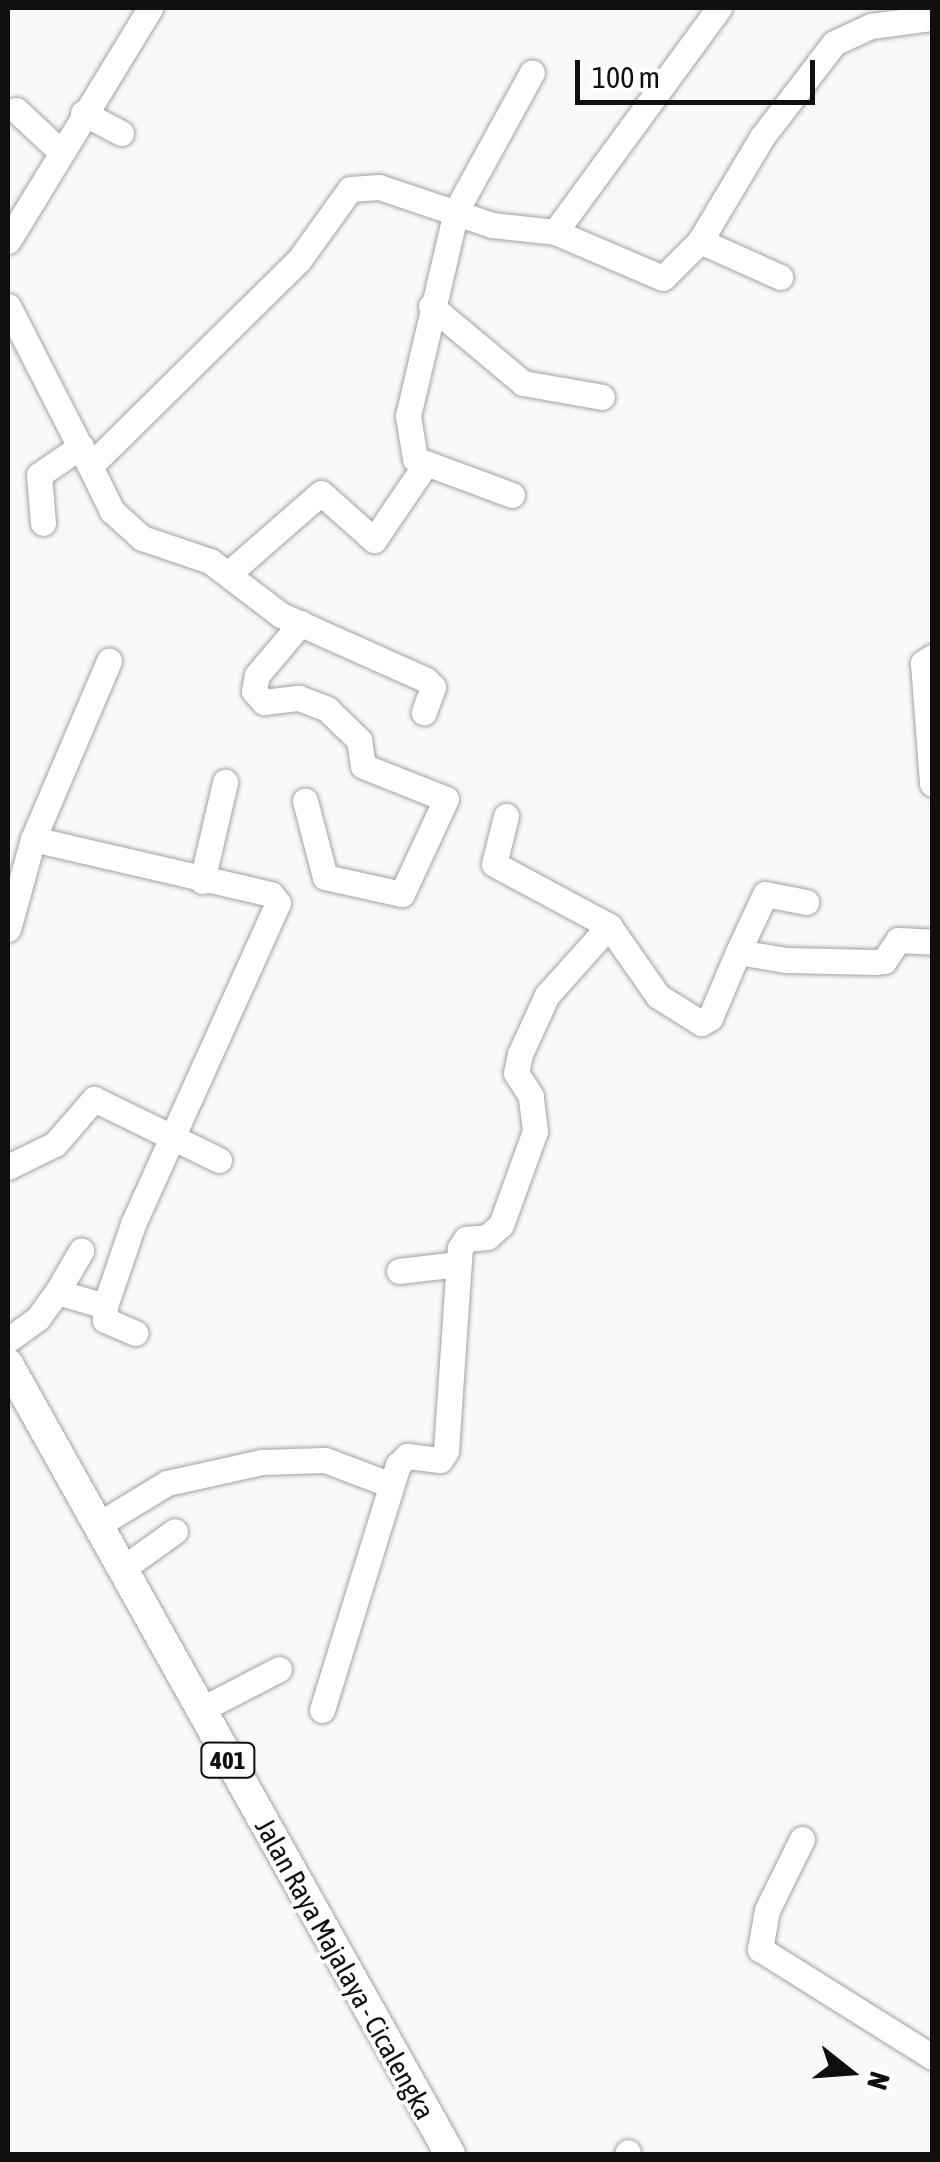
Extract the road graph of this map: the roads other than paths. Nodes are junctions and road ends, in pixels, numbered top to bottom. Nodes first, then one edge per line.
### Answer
1 (150, 8) edge
2 (719, 8) edge
3 (932, 18) edge
4 (532, 72) dead end
5 (16, 110) dead end
6 (82, 113) junction
7 (121, 133) dead end
8 (60, 151) junction
9 (456, 210) junction
10 (555, 232) junction
11 (8, 241) edge
12 (700, 241) junction
13 (780, 277) dead end
14 (8, 306) edge
15 (431, 306) junction
16 (602, 396) dead end
17 (85, 456) junction
18 (425, 465) junction
19 (512, 495) dead end
20 (42, 523) dead end
21 (228, 574) junction
22 (301, 623) junction
23 (932, 657) edge
24 (108, 661) dead end
25 (424, 712) dead end
26 (225, 782) dead end
27 (932, 784) edge
28 (305, 801) dead end
29 (506, 816) dead end
30 (33, 839) junction
31 (202, 881) junction
32 (806, 902) dead end
33 (9, 917) edge
34 (609, 926) junction
35 (932, 942) edge
36 (738, 952) junction
37 (174, 1135) junction
38 (219, 1160) dead end
39 (8, 1167) edge
40 (81, 1252) dead end
41 (458, 1264) junction
42 (399, 1271) dead end
43 (57, 1292) junction
44 (105, 1306) junction
45 (135, 1332) dead end
46 (8, 1340) edge
47 (8, 1364) edge
48 (388, 1484) junction
49 (96, 1526) junction
50 (174, 1531) dead end
51 (122, 1569) junction
52 (278, 1669) dead end
53 (200, 1710) junction
54 (322, 1710) dead end
55 (802, 1839) dead end
56 (932, 2057) edge
57 (450, 2154) edge

1 - 6 street
2 - 10 street
3 - 12 street
4 - 9 street
5 - 8 street
6 - 7 street
6 - 8 street
8 - 11 street
9 - 10 street
9 - 15 street
9 - 17 street
10 - 12 street
12 - 13 street
14 - 17 street
15 - 16 street
15 - 18 street
17 - 20 street
17 - 21 street
18 - 19 street
18 - 21 street
21 - 22 street
22 - 25 street
22 - 28 street
23 - 27 street
24 - 30 street
26 - 31 street
29 - 34 street
30 - 31 street
30 - 33 street
31 - 37 street
32 - 36 street
34 - 36 street
34 - 41 street
35 - 36 street
37 - 38 street
37 - 39 street
37 - 44 street
40 - 43 street
41 - 42 street
41 - 48 street
43 - 44 street
43 - 46 street
44 - 45 street
47 - 49 main road, Jalan Raya Majalaya - Cicalengka / 401
48 - 49 street
48 - 54 street
49 - 51 main road, Jalan Raya Majalaya - Cicalengka / 401
50 - 51 street
51 - 53 main road, Jalan Raya Majalaya - Cicalengka / 401
52 - 53 street
53 - 57 main road, Jalan Raya Majalaya - Cicalengka / 401
55 - 56 street

